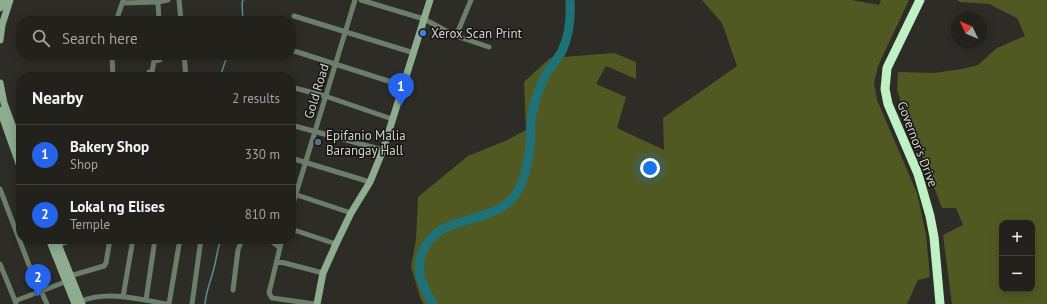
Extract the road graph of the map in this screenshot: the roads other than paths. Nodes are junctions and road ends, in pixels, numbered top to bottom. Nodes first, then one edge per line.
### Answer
1 (3, 0) edge
2 (10, 0) edge
3 (168, 0) edge
4 (179, 0) edge
5 (355, 0) edge
6 (361, 0) edge
7 (430, 0) edge
8 (471, 0) edge
9 (920, 0) edge
10 (123, 1) edge
11 (158, 2) junction
12 (2, 8) edge
13 (118, 16) edge
14 (159, 16) edge
15 (181, 16) edge
16 (296, 17) edge
17 (424, 19) junction
18 (346, 32) junction
19 (456, 36) junction
20 (0, 40) edge
21 (489, 47) dead end
22 (296, 52) edge
23 (414, 53) junction
24 (112, 60) edge
25 (160, 60) edge
26 (184, 60) edge
27 (336, 64) junction
28 (113, 72) edge
29 (152, 72) edge
30 (186, 72) edge
31 (0, 83) edge
32 (404, 86) junction
33 (296, 88) edge
34 (325, 96) junction
35 (2, 104) edge
36 (0, 110) edge
37 (392, 119) junction
38 (296, 127) edge
39 (315, 133) junction
40 (16, 137) edge
41 (382, 150) junction
42 (16, 155) edge
43 (296, 159) edge
44 (306, 162) junction
45 (370, 182) junction
46 (0, 189) edge
47 (296, 189) edge
48 (296, 195) edge
49 (352, 213) junction
50 (16, 231) edge
51 (296, 231) edge
52 (21, 244) edge
53 (52, 244) edge
54 (58, 244) edge
55 (109, 244) edge
56 (132, 244) edge
57 (154, 244) edge
58 (179, 244) edge
59 (200, 244) edge
60 (240, 244) edge
61 (275, 244) edge
62 (281, 244) edge
63 (336, 244) junction
64 (280, 248) junction
65 (277, 261) junction
66 (0, 264) edge
67 (63, 266) junction
68 (323, 273) junction
69 (68, 279) junction
70 (233, 290) dead end
71 (40, 291) junction
72 (123, 297) junction
73 (146, 300) junction
74 (16, 302) edge
75 (78, 303) edge
76 (47, 304) edge
77 (168, 304) edge
78 (192, 304) edge
79 (316, 304) edge
80 (940, 304) edge

1 - 12 street
2 - 12 street
3 - 11 street
4 - 15 street
5 - 18 street, Gold Road
6 - 17 street
7 - 17 street
8 - 19 street
9 - 80 highway, Governor's Drive
10 - 11 street
10 - 13 street
11 - 14 street
12 - 20 street
16 - 18 street
17 - 19 street
17 - 23 street
18 - 23 street
18 - 27 street, Gold Road
19 - 21 street
22 - 27 street
23 - 32 street
24 - 28 street
25 - 29 street
26 - 30 street
27 - 32 street
27 - 34 street, Gold Road
31 - 35 street
32 - 37 street
33 - 34 street
34 - 37 street
34 - 39 street, Gold Road
35 - 40 street
36 - 42 street
37 - 41 street
38 - 39 street
39 - 41 street
39 - 44 street, Gold Road
41 - 45 street
43 - 44 street
44 - 45 street
44 - 47 street, Gold Road
45 - 49 street
46 - 50 street
48 - 49 street
49 - 63 street
51 - 63 street
52 - 71 street
53 - 67 street
54 - 67 street
55 - 69 street
56 - 72 street
57 - 73 street
58 - 77 street
59 - 78 street
60 - 70 street
61 - 64 street
62 - 64 street
63 - 68 street
64 - 65 street
65 - 68 street
65 - 79 street
66 - 74 street
67 - 69 street
68 - 79 street
69 - 71 street
69 - 75 street
71 - 74 street
71 - 76 street
72 - 73 street
72 - 75 street
73 - 77 street

